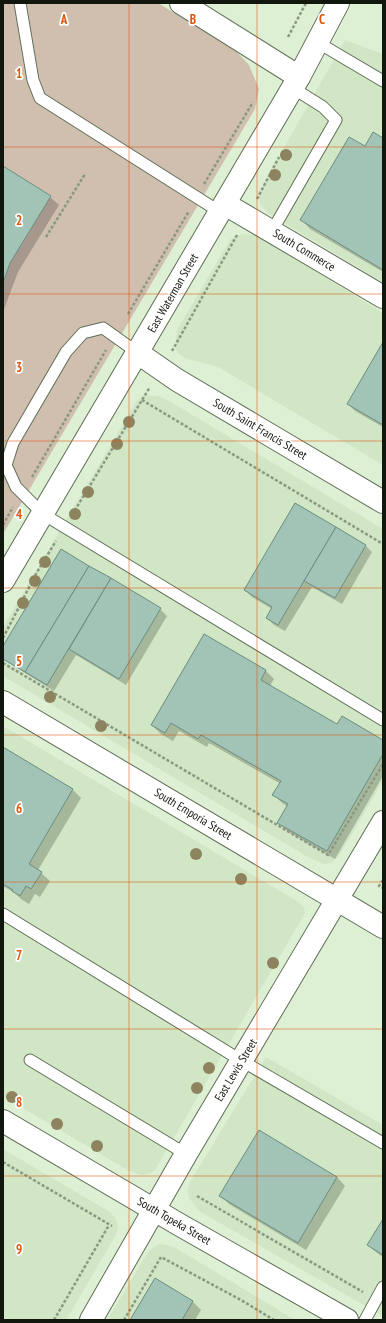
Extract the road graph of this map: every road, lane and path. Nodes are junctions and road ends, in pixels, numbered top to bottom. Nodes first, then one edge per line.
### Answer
1 (20, 3) edge
2 (181, 3) edge
3 (306, 3) edge
4 (338, 3) edge
5 (288, 37) dead end
6 (317, 42) junction
7 (296, 82) junction
8 (383, 82) edge
9 (282, 152) dead end
10 (85, 174) dead end
11 (223, 208) junction
12 (247, 217) junction
13 (272, 231) junction
14 (46, 237) dead end
15 (383, 297) edge
16 (108, 348) dead end
17 (138, 352) junction
18 (161, 369) junction
19 (142, 400) junction
20 (32, 477) dead end
21 (383, 502) edge
22 (14, 507) dead end
23 (43, 514) junction
24 (3, 525) edge
25 (65, 527) junction
26 (383, 544) edge
27 (3, 581) edge
28 (3, 638) edge
29 (3, 663) edge
30 (3, 702) edge
31 (383, 720) edge
32 (383, 764) edge
33 (383, 822) edge
34 (383, 880) edge
35 (383, 888) edge
36 (337, 900) junction
37 (3, 914) edge
38 (383, 927) edge
39 (30, 1060) dead end
40 (242, 1061) junction
41 (3, 1120) edge
42 (383, 1142) edge
43 (186, 1154) junction
44 (3, 1162) edge
45 (197, 1196) dead end
46 (154, 1209) junction
47 (109, 1224) junction
48 (112, 1226) dead end
49 (383, 1287) edge
50 (376, 1300) junction
51 (54, 1320) edge
52 (91, 1320) edge
53 (124, 1320) edge
54 (274, 1320) edge
55 (347, 1320) edge
56 (365, 1320) edge

1 - 11 lane
2 - 7 street
3 - 5 path
4 - 6 street, East Waterman Street
6 - 7 street, East Waterman Street
6 - 8 lane
7 - 11 street, East Waterman Street
7 - 13 lane
9 - 12 path
10 - 14 path
11 - 12 street, South Commerce
11 - 17 street, East Waterman Street
12 - 13 street, South Commerce
12 - 18 path
13 - 15 street, South Commerce
16 - 20 path
17 - 18 street, South Saint Francis Street
17 - 23 street, East Waterman Street
17 - 23 lane
18 - 19 path
18 - 21 street, South Saint Francis Street
19 - 25 path
19 - 26 path
22 - 24 path
23 - 25 lane
23 - 27 street, East Waterman Street
25 - 28 path
25 - 31 lane
29 - 32 path
30 - 36 street, South Emporia Street
33 - 36 street, East Lewis Street
34 - 35 path
36 - 38 street, South Emporia Street
36 - 40 street, East Lewis Street
37 - 40 lane
39 - 43 lane
40 - 42 lane
40 - 43 street, East Lewis Street
41 - 46 street, South Topeka Street
43 - 46 street, East Lewis Street
44 - 47 path
45 - 50 path
46 - 52 street, East Lewis Street
46 - 55 street, South Topeka Street
47 - 48 path
47 - 51 path
49 - 50 lane
50 - 56 lane
53 - 54 path

